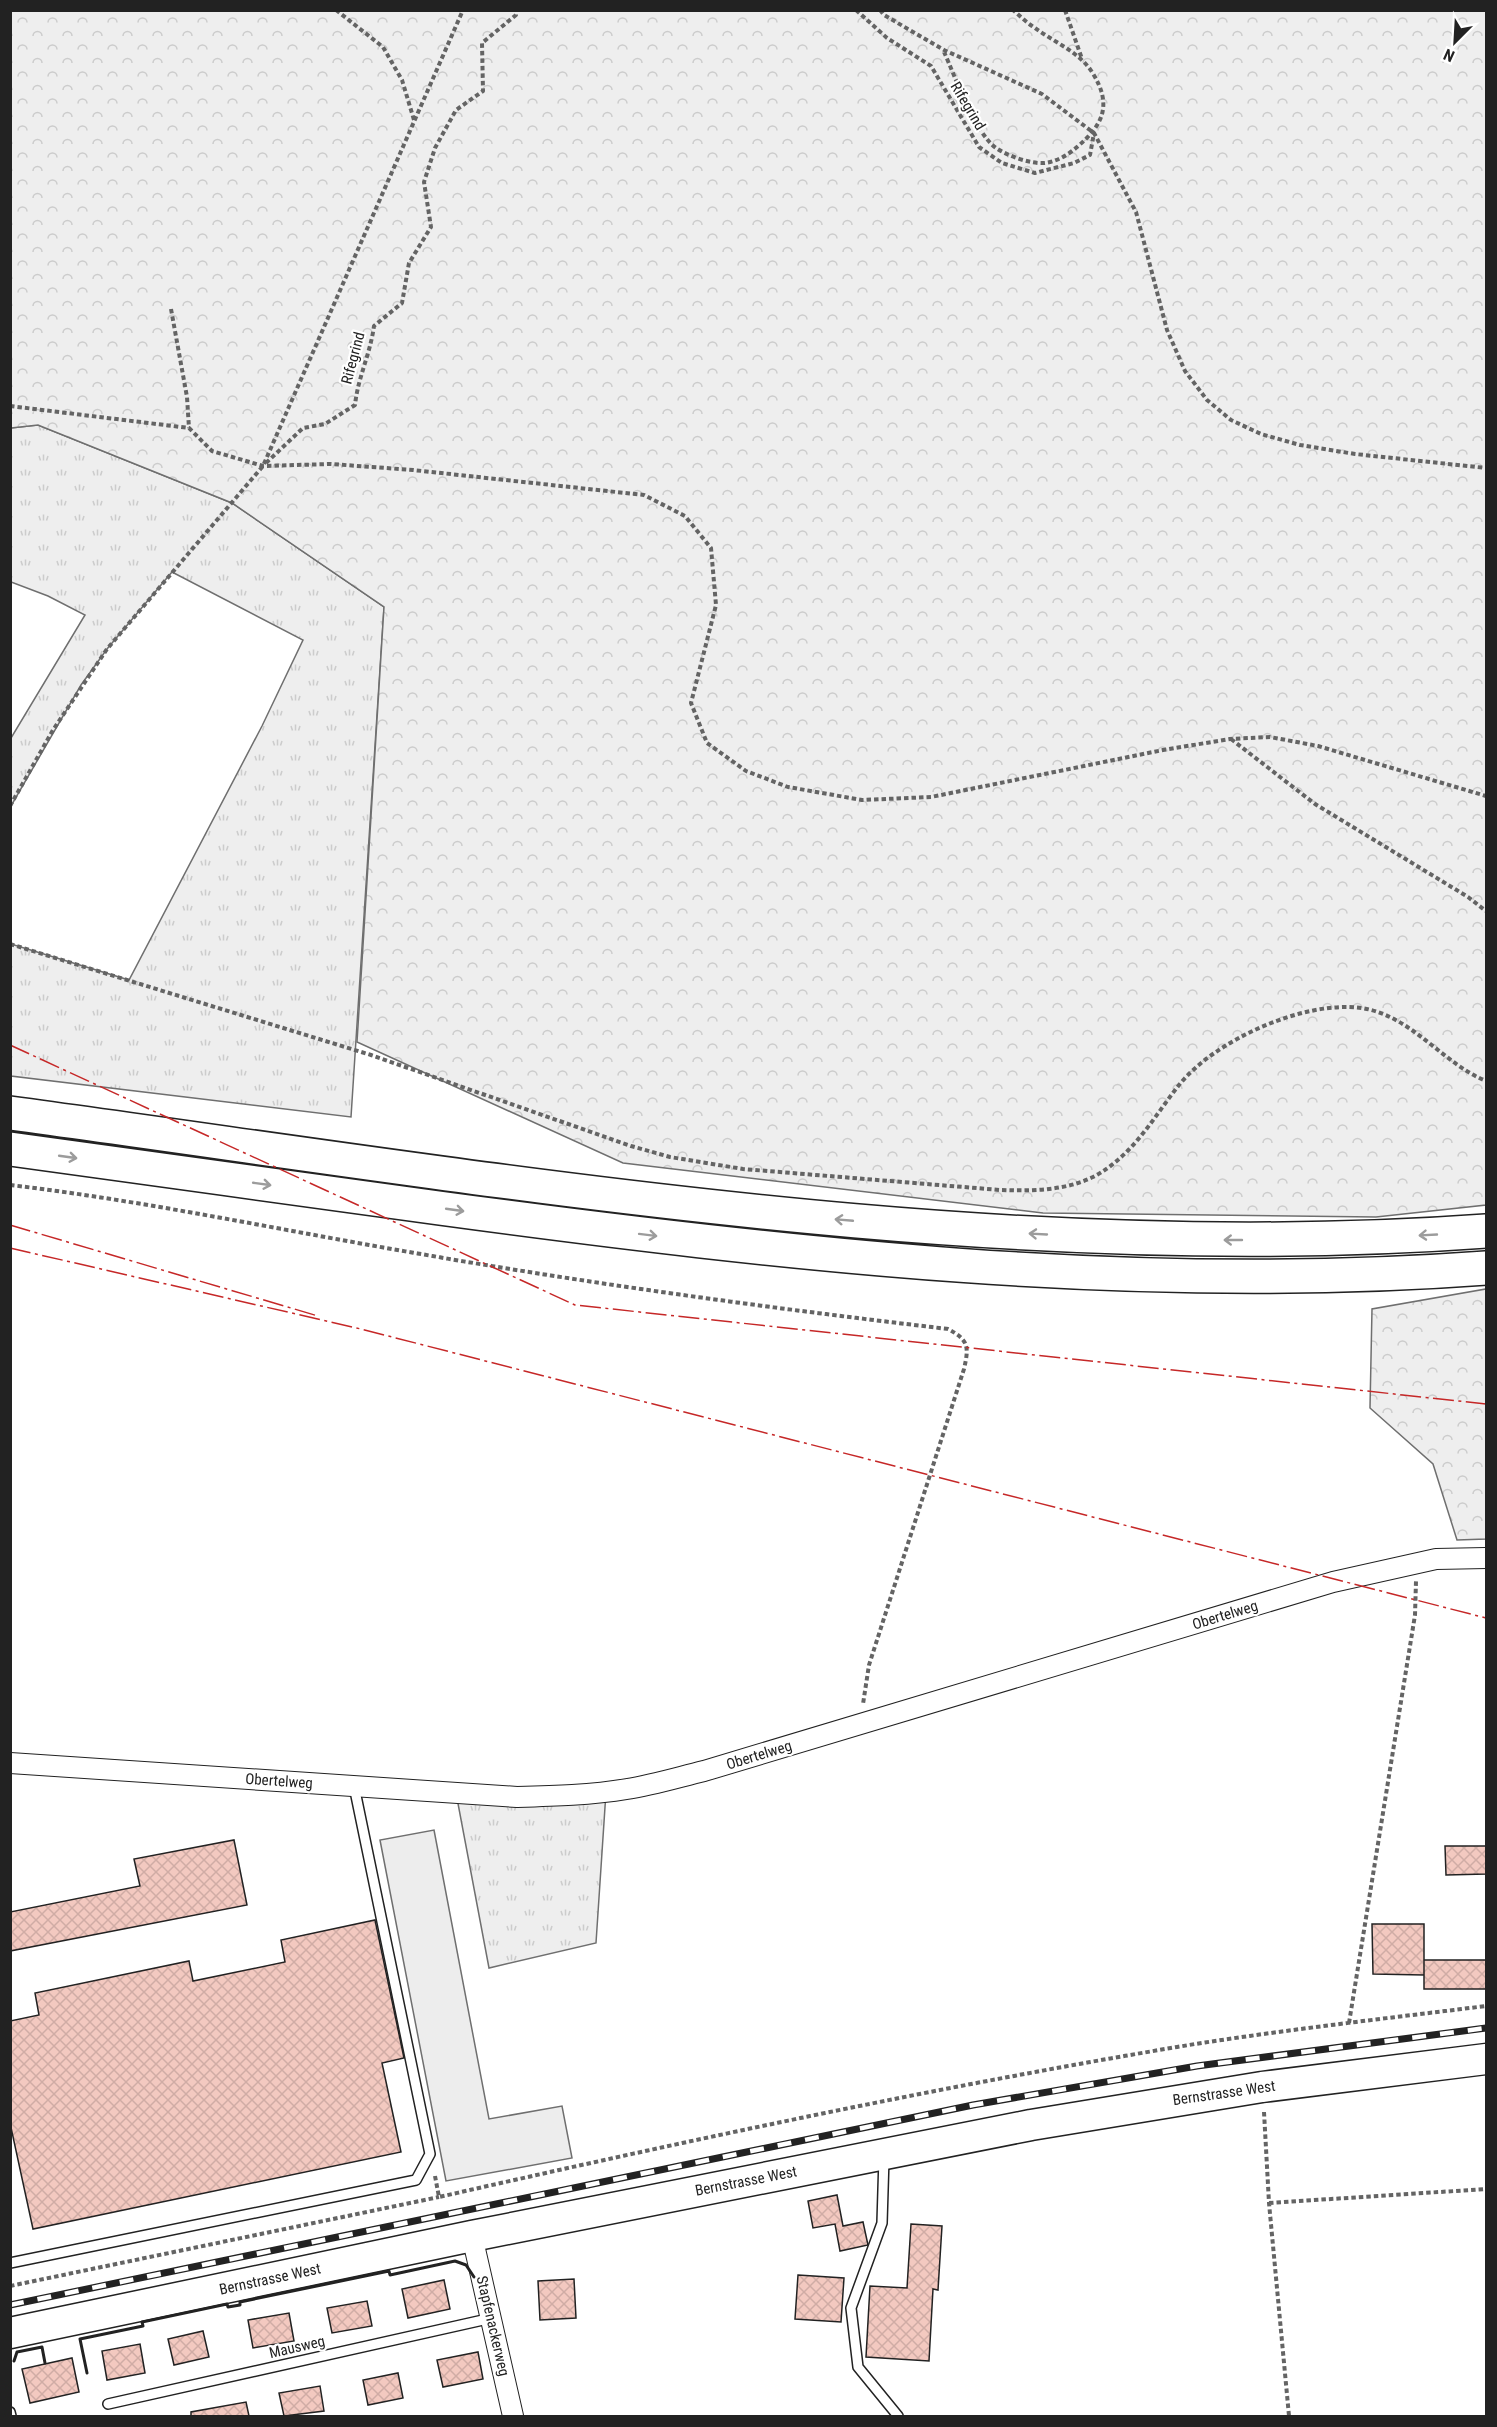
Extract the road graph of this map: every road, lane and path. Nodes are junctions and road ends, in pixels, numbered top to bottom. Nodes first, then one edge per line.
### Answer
1 (336, 10) edge
2 (463, 10) edge
3 (516, 10) edge
4 (856, 10) edge
5 (880, 10) edge
6 (1013, 10) edge
7 (1065, 10) edge
8 (944, 50) junction
9 (1083, 59) junction
10 (414, 121) junction
11 (1094, 133) junction
12 (171, 309) dead end
13 (10, 406) edge
14 (189, 428) junction
15 (263, 466) junction
16 (1486, 468) edge
17 (1230, 739) junction
18 (1486, 796) edge
19 (10, 806) edge
20 (1486, 911) edge
21 (10, 944) edge
22 (1486, 1081) edge
23 (10, 1113) edge
24 (10, 1149) edge
25 (10, 1185) edge
26 (1486, 1231) edge
27 (1486, 1268) edge
28 (1486, 1558) edge
29 (1415, 1562) junction
30 (873, 1702) dead end
31 (865, 1714) junction
32 (10, 1763) edge
33 (354, 1786) junction
34 (1486, 2006) edge
35 (1349, 2023) junction
36 (1486, 2059) edge
37 (1262, 2087) junction
38 (430, 2154) junction
39 (884, 2154) junction
40 (1486, 2189) edge
41 (440, 2197) junction
42 (1269, 2204) junction
43 (472, 2236) junction
44 (10, 2263) edge
45 (10, 2286) edge
46 (492, 2318) junction
47 (10, 2333) edge
48 (108, 2404) dead end
49 (513, 2416) edge
50 (898, 2416) edge
51 (1289, 2416) edge

1 - 10 path
2 - 10 path
3 - 15 path, Rifegrind
4 - 11 path, Rifegrind
5 - 8 path
6 - 9 path
7 - 9 path
8 - 11 path
8 - 11 path
9 - 11 path
10 - 15 path
11 - 16 path
12 - 14 path
13 - 14 path
14 - 15 path
15 - 17 path
15 - 19 path
17 - 18 path
17 - 20 path
21 - 22 path
26 -> 23 highway
24 -> 27 highway
25 - 31 path
28 - 29 street, Obertelweg
29 - 31 street, Obertelweg
29 - 35 path
30 - 31 path
31 - 33 street, Obertelweg
32 - 33 street, Obertelweg
33 - 38 lane
34 - 35 path
35 - 41 path
36 - 37 main road, Bernstrasse West
37 - 39 main road, Bernstrasse West
37 - 42 path
38 - 41 path
38 - 44 lane
39 - 43 main road, Bernstrasse West
39 - 50 lane
40 - 42 path
41 - 45 path
42 - 51 path
43 - 46 street, Stapfenackerweg
43 - 47 main road, Bernstrasse West
46 - 48 lane, Mausweg
46 - 49 street, Stapfenackerweg

